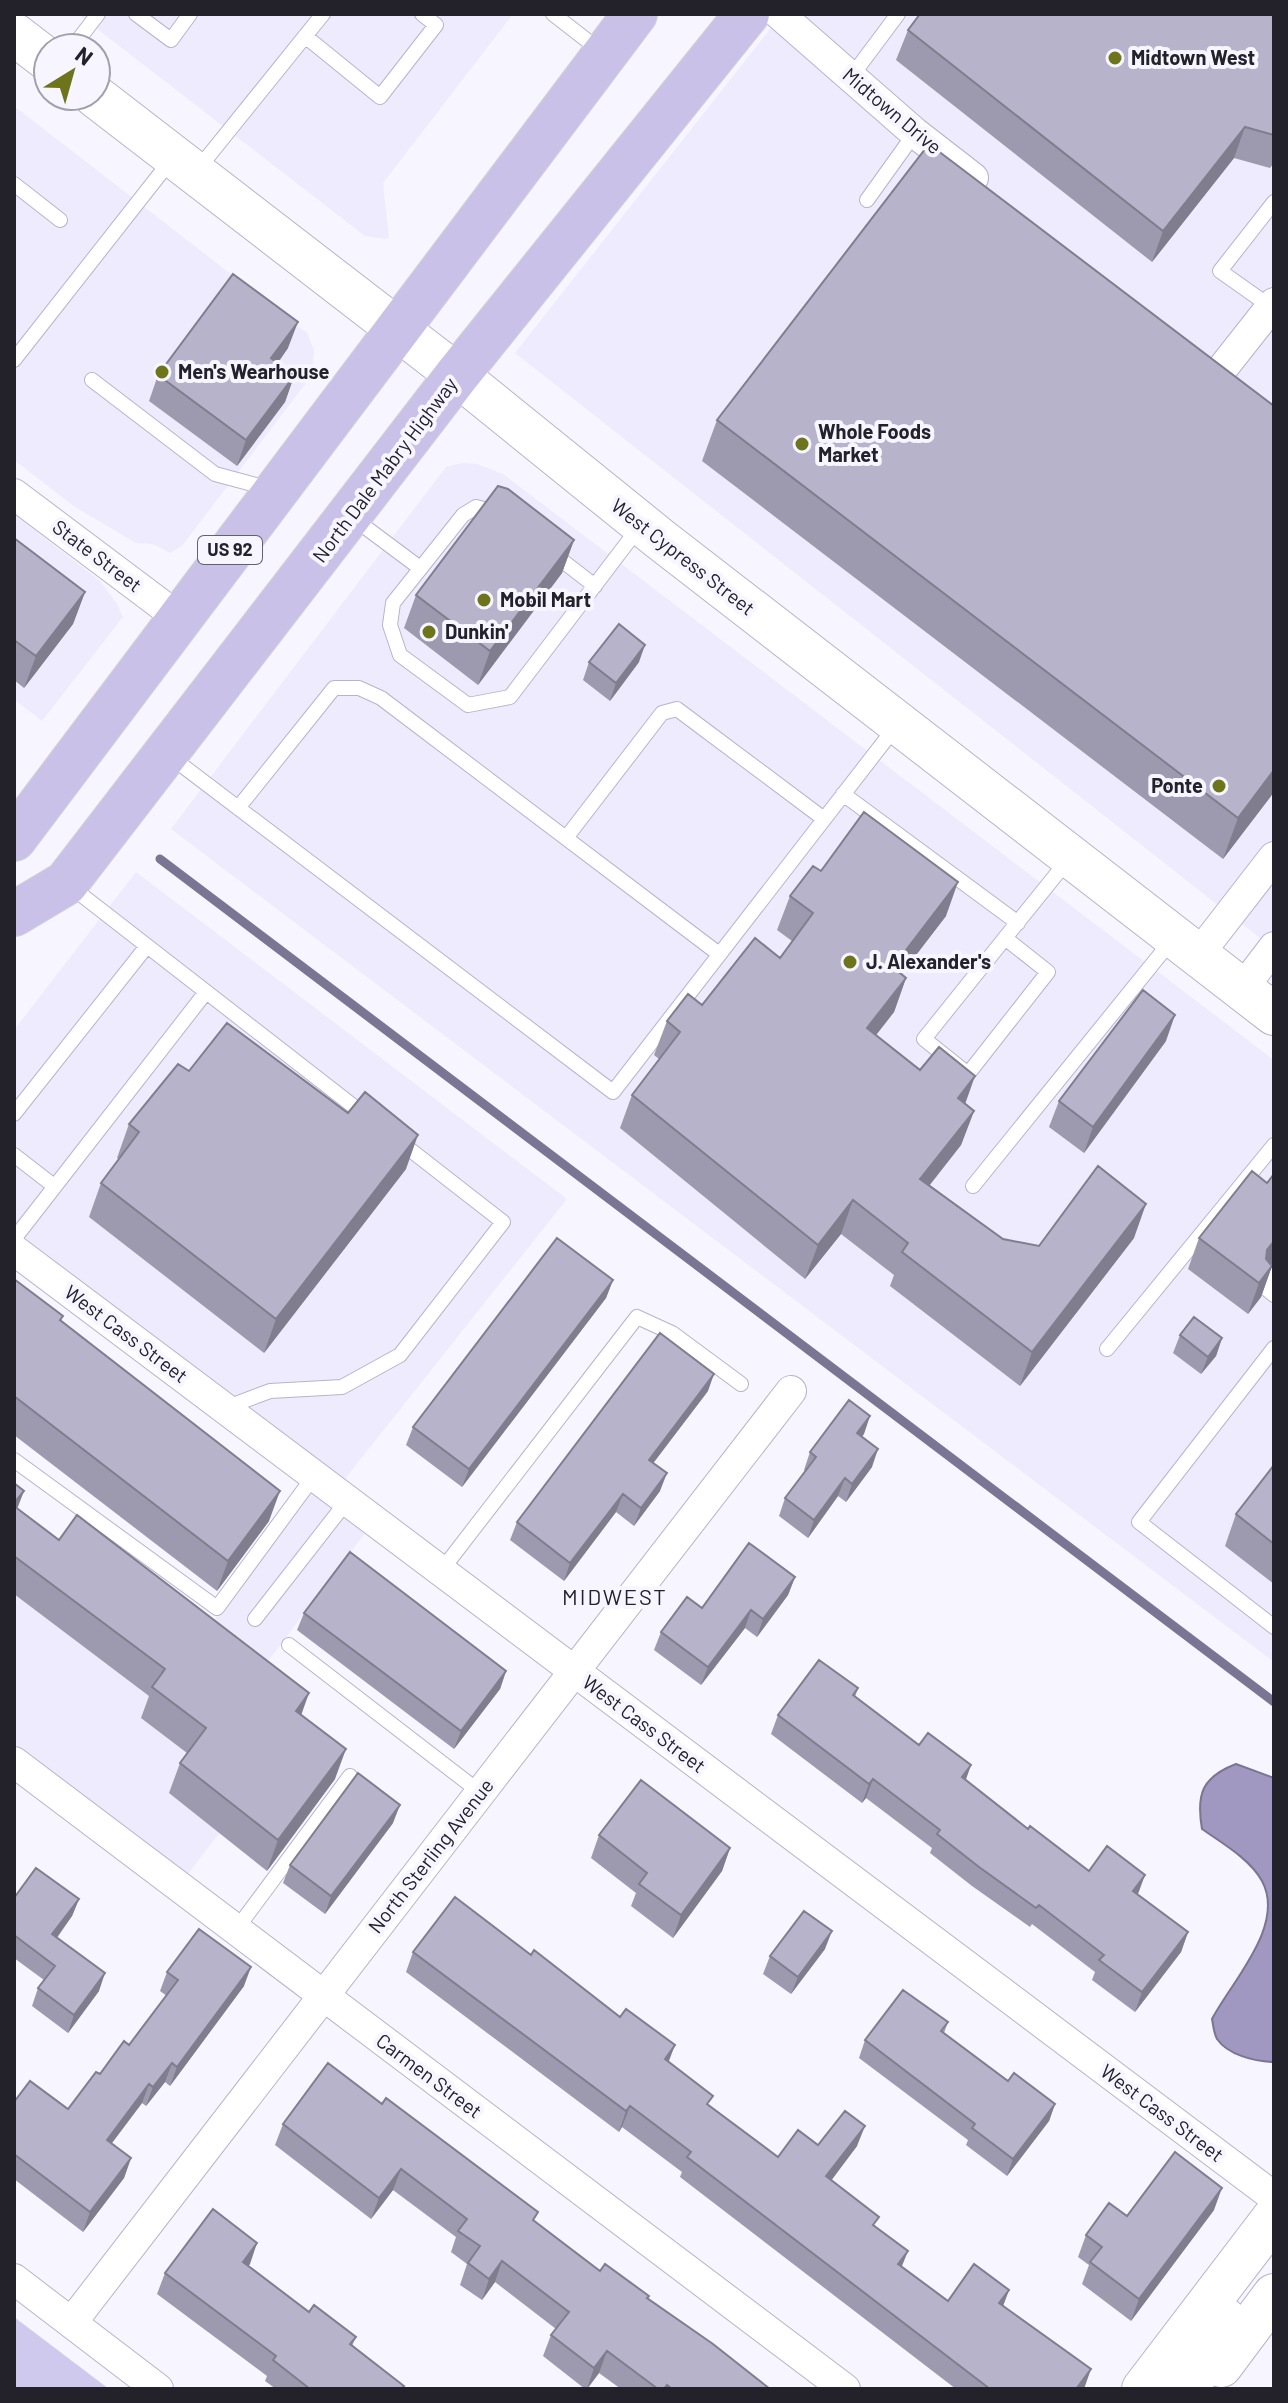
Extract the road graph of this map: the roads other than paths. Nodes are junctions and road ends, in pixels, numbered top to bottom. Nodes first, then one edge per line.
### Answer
1 (98, 14) edge
2 (136, 14) edge
3 (190, 14) edge
4 (323, 14) edge
5 (422, 14) edge
6 (553, 14) edge
7 (635, 14) edge
8 (747, 14) edge
9 (779, 14) edge
10 (898, 14) edge
11 (84, 32) edge
12 (14, 34) edge
13 (305, 36) junction
14 (32, 48) edge
15 (606, 55) junction
16 (851, 77) junction
17 (112, 109) edge
18 (915, 133) junction
19 (184, 165) junction
20 (14, 184) edge
21 (1001, 199) edge
22 (867, 200) dead end
23 (1274, 202) edge
24 (60, 220) dead end
25 (1272, 305) edge
26 (396, 328) junction
27 (1197, 350) edge
28 (14, 360) edge
29 (457, 375) junction
30 (92, 380) dead end
31 (275, 490) junction
32 (14, 494) edge
33 (350, 516) junction
34 (512, 523) edge
35 (641, 525) junction
36 (535, 541) edge
37 (420, 568) junction
38 (595, 586) junction
39 (179, 618) junction
40 (897, 724) junction
41 (167, 754) junction
42 (843, 794) junction
43 (238, 808) junction
44 (824, 819) junction
45 (566, 838) junction
46 (14, 839) edge
47 (1071, 857) junction
48 (1274, 857) edge
49 (66, 883) junction
50 (14, 914) edge
51 (1018, 923) junction
52 (1005, 938) junction
53 (147, 946) junction
54 (1186, 946) junction
55 (1274, 947) edge
56 (719, 954) junction
57 (206, 992) junction
58 (1258, 1001) edge
59 (14, 1114) edge
60 (379, 1126) edge
61 (392, 1136) edge
62 (1274, 1145) edge
63 (14, 1155) edge
64 (54, 1186) junction
65 (973, 1186) dead end
66 (14, 1239) edge
67 (14, 1250) edge
68 (1274, 1273) edge
69 (1274, 1295) edge
70 (1274, 1348) edge
71 (1107, 1349) dead end
72 (741, 1384) dead end
73 (791, 1391) dead end
74 (224, 1408) junction
75 (14, 1460) edge
76 (314, 1476) junction
77 (347, 1501) junction
78 (441, 1571) junction
79 (255, 1619) dead end
80 (1274, 1627) edge
81 (289, 1645) dead end
82 (575, 1672) junction
83 (14, 1762) edge
84 (350, 1776) dead end
85 (481, 1793) junction
86 (235, 1931) junction
87 (322, 1995) junction
88 (1274, 2197) edge
89 (1274, 2217) edge
90 (1274, 2249) edge
91 (14, 2279) edge
92 (1274, 2295) edge
93 (72, 2322) junction
94 (158, 2389) edge
95 (845, 2389) edge
96 (1143, 2389) edge
97 (1191, 2389) edge
98 (1204, 2389) edge

1 - 11 lane
2 - 3 lane
4 - 13 lane
5 - 13 lane
6 - 15 lane
7 - 15 main road, US 92
8 - 29 main road, North Dale Mabry Highway
9 - 16 street, Midtown Drive
10 - 16 lane
12 - 14 street
13 - 19 lane
15 - 26 main road, US 92
16 - 18 street, Midtown Drive
17 - 19 street, West Cypress Street
18 - 21 street, Midtown Drive
18 - 22 lane
19 - 26 street, West Cypress Street
19 - 28 lane
20 - 24 lane
23 - 25 lane
25 - 27 street
26 - 29 street, West Cypress Street
26 - 31 main road, US 92
29 - 33 main road, North Dale Mabry Highway
29 - 35 street, West Cypress Street
30 - 31 lane
31 - 39 main road, US 92
32 - 39 street, State Street
33 - 37 lane
33 - 41 main road, North Dale Mabry Highway
34 - 37 lane
35 - 38 lane
35 - 40 street, West Cypress Street
36 - 38 lane
37 - 38 lane
39 - 46 main road, US 92
40 - 42 lane
40 - 47 street, West Cypress Street
41 - 43 lane
41 - 49 main road, North Dale Mabry Highway
42 - 44 lane
42 - 51 lane
43 - 45 lane
43 - 56 lane
44 - 45 lane
44 - 56 lane
45 - 56 lane
47 - 51 lane
47 - 54 street, West Cypress Street
48 - 54 street
49 - 50 main road, North Dale Mabry Highway
49 - 53 lane
51 - 52 lane
52 - 52 lane
53 - 57 lane
53 - 59 lane
54 - 58 street, West Cypress Street
54 - 65 lane
55 - 58 street
57 - 60 lane
57 - 64 lane
61 - 74 lane
62 - 71 lane
63 - 64 lane
64 - 66 lane
67 - 74 street, West Cass Street
68 - 69 lane
70 - 80 lane
72 - 78 lane
73 - 82 street, North Sterling Avenue
74 - 76 street, West Cass Street
75 - 76 lane
76 - 77 street, West Cass Street
77 - 78 street, West Cass Street
77 - 79 lane
78 - 82 street, West Cass Street
81 - 85 lane
82 - 85 street, North Sterling Avenue
82 - 88 street, West Cass Street
83 - 86 street, Carmen Street
84 - 86 lane
85 - 87 street, North Sterling Avenue
86 - 87 street, Carmen Street
87 - 93 street, North Sterling Avenue
87 - 95 street, Carmen Street
89 - 96 street
90 - 97 street
91 - 93 street
92 - 98 street
93 - 94 street

